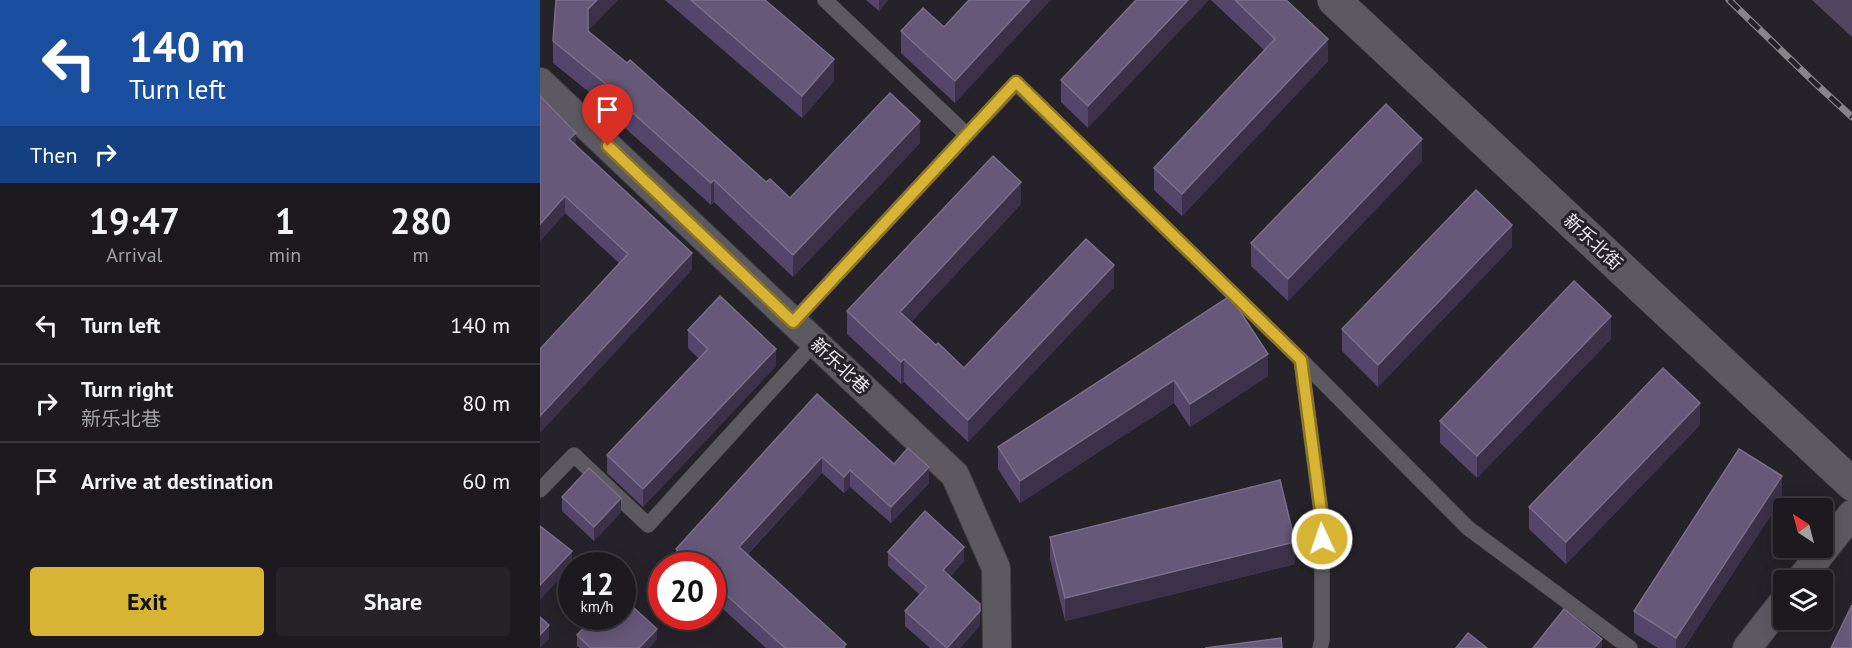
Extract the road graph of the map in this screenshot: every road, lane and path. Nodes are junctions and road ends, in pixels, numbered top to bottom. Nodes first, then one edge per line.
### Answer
1 (825, 0) edge
2 (1334, 0) edge
3 (540, 82) edge
4 (968, 135) junction
5 (793, 322) junction
6 (815, 342) junction
7 (1301, 360) junction
8 (1852, 484) edge
9 (540, 490) edge
10 (1852, 514) edge
11 (1808, 570) edge
12 (1773, 615) edge
13 (997, 648) edge
14 (1320, 648) edge
15 (1630, 648) edge
16 (1747, 648) edge

1 - 4 lane
2 - 8 street, 新乐北街
3 - 5 street, 新乐北巷
4 - 5 lane
4 - 7 lane
5 - 6 street, 新乐北巷
6 - 9 lane
6 - 13 street, 新乐北巷
7 - 14 lane
7 - 15 lane
10 - 11 street
12 - 16 street

